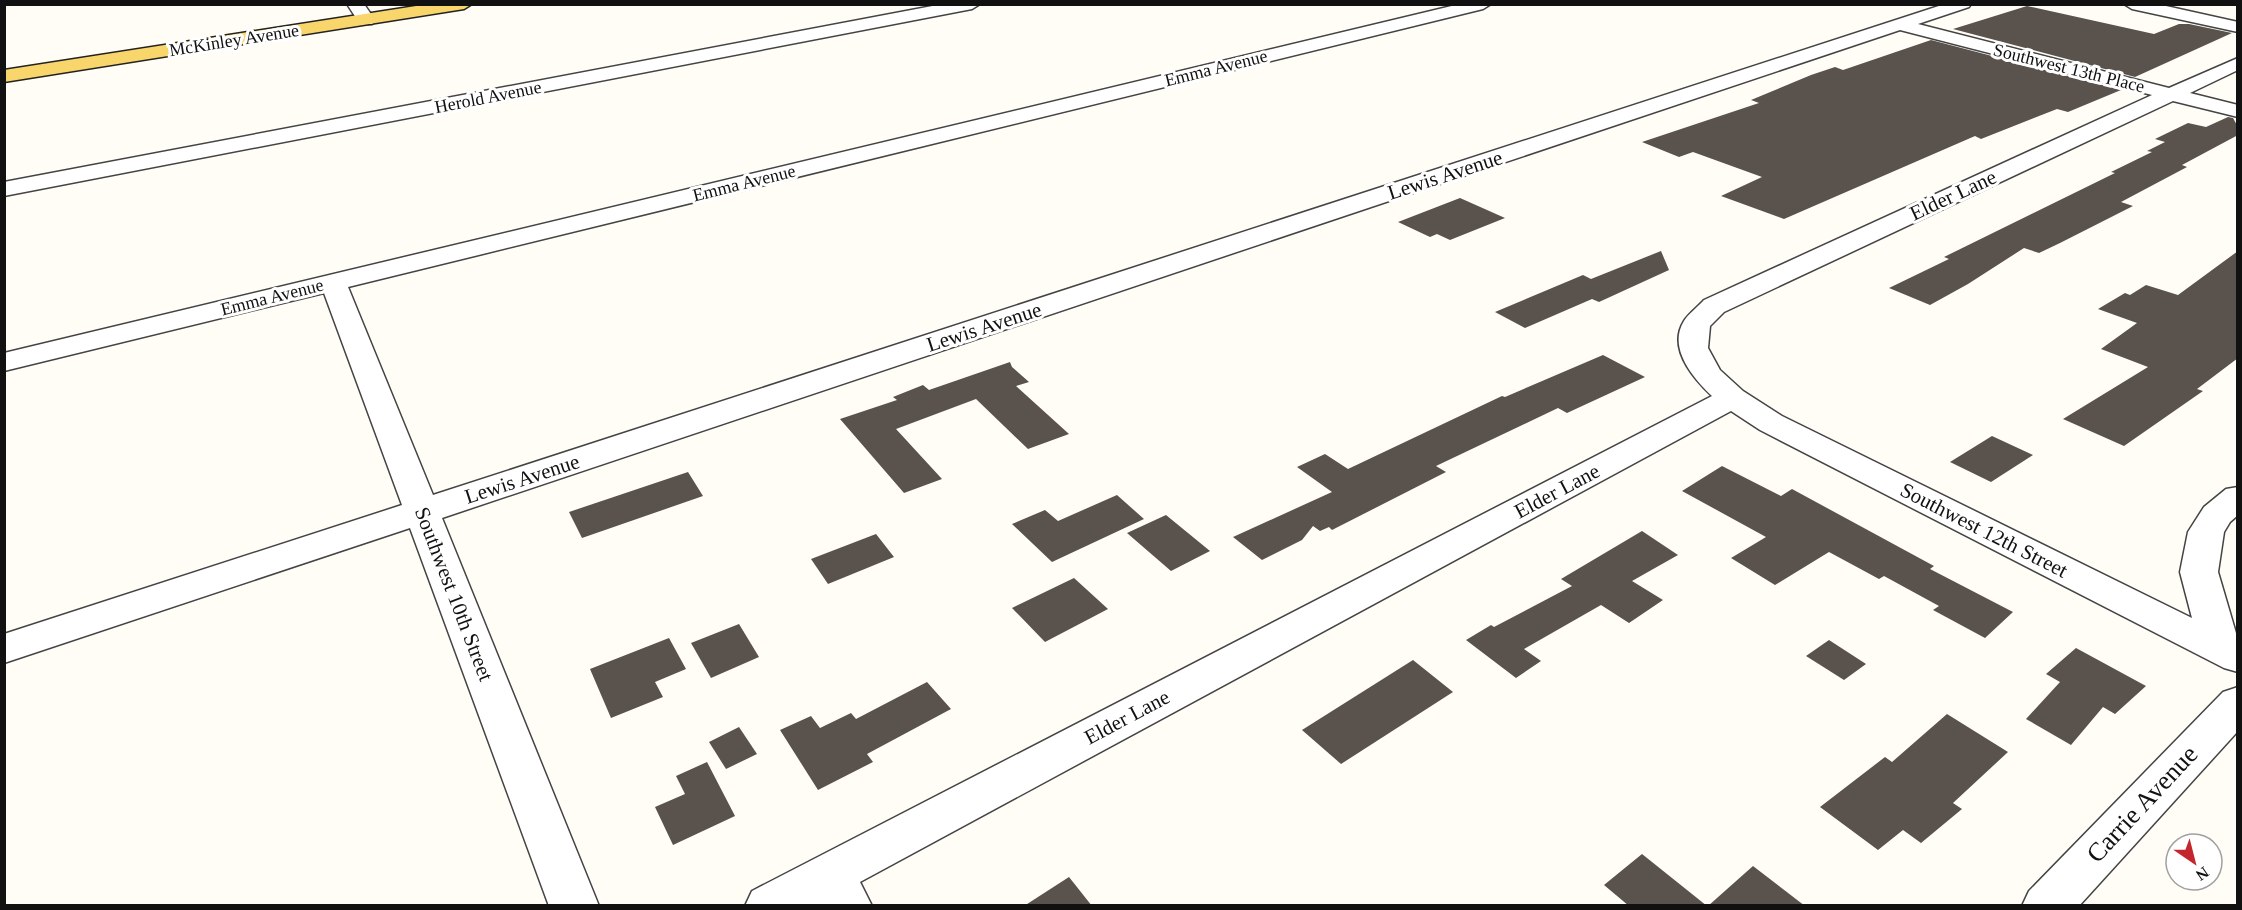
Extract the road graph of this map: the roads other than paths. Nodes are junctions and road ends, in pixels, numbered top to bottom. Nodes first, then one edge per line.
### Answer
1 (355, 4) edge
2 (464, 4) edge
3 (972, 4) edge
4 (1483, 4) edge
5 (1963, 4) edge
6 (2132, 4) edge
7 (366, 20) junction
8 (1900, 25) junction
9 (2238, 27) edge
10 (2238, 63) edge
11 (4, 76) edge
12 (2170, 94) junction
13 (2238, 111) edge
14 (4, 189) edge
15 (333, 282) junction
16 (4, 362) edge
17 (1732, 398) junction
18 (2238, 497) edge
19 (422, 512) junction
20 (4, 649) edge
21 (2229, 654) edge
22 (2238, 703) edge
23 (839, 890) edge
24 (574, 906) edge
25 (770, 906) edge
26 (2047, 906) edge

1 - 7 street
2 - 7 main road, McKinley Avenue
3 - 14 street, Herold Avenue
4 - 15 street, Emma Avenue
5 - 8 street, Lewis Avenue
6 - 9 street
7 - 11 main road, McKinley Avenue
8 - 12 street, Southwest 13th Place
8 - 19 street, Lewis Avenue
10 - 12 street, Elder Lane
12 - 13 street, Southwest 13th Place
12 - 17 street, Elder Lane
15 - 16 street, Emma Avenue
15 - 19 street, Southwest 10th Street
17 - 21 street, Southwest 12th Street
17 - 23 street, Elder Lane
18 - 21 street
19 - 20 street, Lewis Avenue
19 - 24 street, Southwest 10th Street
22 - 26 street, Carrie Avenue
23 - 25 street, Elder Lane

